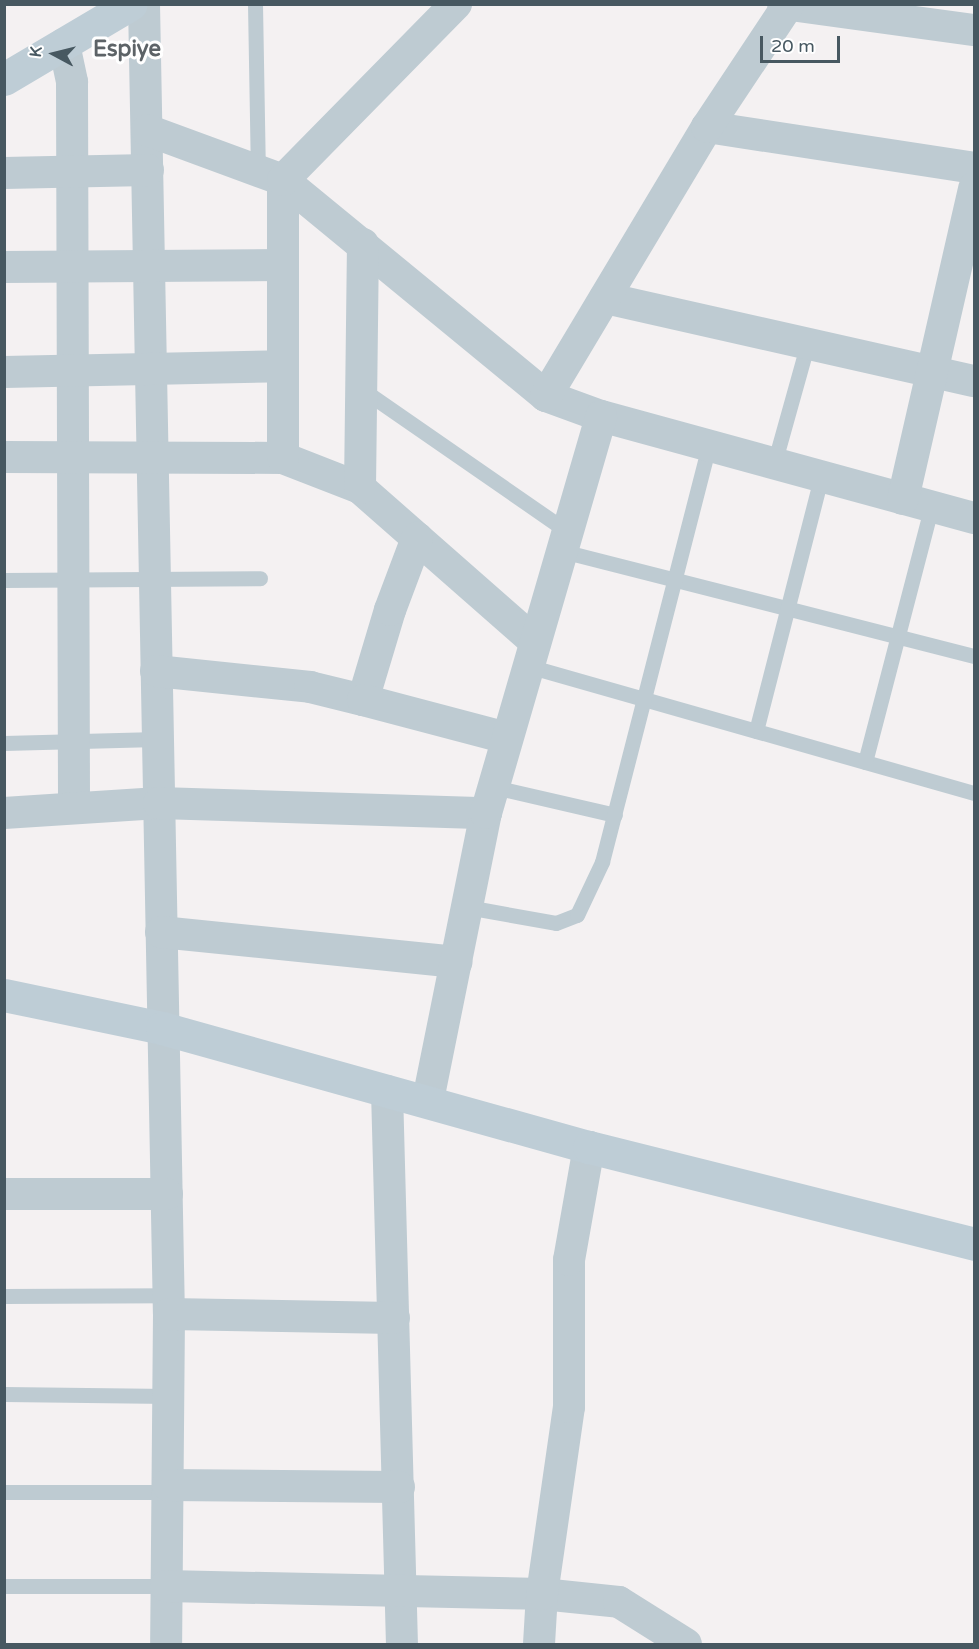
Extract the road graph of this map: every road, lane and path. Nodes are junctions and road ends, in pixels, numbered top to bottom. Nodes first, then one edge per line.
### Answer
1 (131, 4) edge
2 (144, 4) edge
3 (255, 4) edge
4 (456, 4) edge
5 (783, 4) edge
6 (788, 5) edge
7 (975, 30) edge
8 (64, 44) junction
9 (4, 79) edge
10 (707, 127) junction
11 (147, 130) junction
12 (975, 168) edge
13 (148, 170) junction
14 (72, 172) junction
15 (4, 173) edge
16 (271, 176) junction
17 (975, 188) edge
18 (363, 244) junction
19 (282, 265) junction
20 (4, 267) edge
21 (73, 267) junction
22 (150, 267) junction
23 (605, 298) junction
24 (808, 342) junction
25 (282, 366) junction
26 (152, 370) junction
27 (931, 370) junction
28 (74, 371) junction
29 (4, 372) edge
30 (975, 381) edge
31 (363, 390) junction
32 (546, 396) junction
33 (601, 416) junction
34 (709, 446) junction
35 (4, 457) edge
36 (76, 458) junction
37 (153, 458) junction
38 (283, 458) junction
39 (774, 464) junction
40 (821, 477) junction
41 (360, 488) junction
42 (917, 503) junction
43 (975, 518) edge
44 (417, 538) junction
45 (565, 542) junction
46 (260, 578) dead end
47 (75, 579) junction
48 (155, 579) junction
49 (4, 580) edge
50 (674, 580) junction
51 (788, 608) junction
52 (897, 636) junction
53 (531, 654) junction
54 (975, 656) edge
55 (156, 671) junction
56 (646, 699) junction
57 (363, 700) junction
58 (756, 731) junction
59 (507, 738) junction
60 (158, 739) junction
61 (74, 741) junction
62 (4, 743) edge
63 (865, 762) junction
64 (975, 794) edge
65 (490, 800) junction
66 (159, 803) junction
67 (74, 808) junction
68 (4, 813) edge
69 (615, 815) junction
70 (467, 907) junction
71 (161, 932) junction
72 (456, 962) junction
73 (4, 995) edge
74 (162, 1028) junction
75 (387, 1091) junction
76 (428, 1100) junction
77 (589, 1147) junction
78 (4, 1194) edge
79 (167, 1194) junction
80 (975, 1244) edge
81 (4, 1296) edge
82 (169, 1305) junction
83 (394, 1318) junction
84 (4, 1394) edge
85 (169, 1396) junction
86 (399, 1487) junction
87 (168, 1489) junction
88 (4, 1492) edge
89 (4, 1586) edge
90 (166, 1586) junction
91 (401, 1590) junction
92 (542, 1594) junction
93 (166, 1644) edge
94 (402, 1644) edge
95 (539, 1644) edge
96 (686, 1644) edge

1 - 8 street
2 - 11 street
3 - 16 lane
4 - 16 street
5 - 6 street
6 - 7 street
6 - 10 street
8 - 9 street
8 - 14 street
10 - 12 street
10 - 23 street
11 - 13 street
11 - 16 street
13 - 14 street
13 - 22 street
14 - 15 street
14 - 21 street
16 - 18 street
16 - 19 street
17 - 27 street
18 - 31 street
18 - 32 street
19 - 22 street
19 - 25 street
20 - 21 street
21 - 22 street
21 - 28 street
22 - 26 street
23 - 24 street
23 - 32 street
24 - 27 street
24 - 39 lane
25 - 26 street
25 - 38 street
26 - 28 street
26 - 37 street
27 - 30 street
27 - 42 street
28 - 29 street
28 - 36 street
31 - 41 street
31 - 45 lane
32 - 33 street
33 - 34 street
33 - 45 street
34 - 39 street
34 - 50 lane
35 - 36 street
36 - 37 street
36 - 47 street
37 - 38 street
37 - 48 street
38 - 41 street
39 - 40 street
40 - 42 street
40 - 51 lane
41 - 44 street
42 - 43 street
42 - 52 lane
44 - 53 street
44 - 57 street
45 - 50 lane
45 - 53 street
46 - 48 lane
47 - 48 lane
47 - 49 lane
47 - 61 street
48 - 55 street
50 - 51 lane
50 - 56 lane
51 - 52 lane
51 - 58 lane
52 - 54 lane
52 - 63 lane
53 - 56 lane
53 - 59 street
55 - 57 street
55 - 60 street
56 - 58 lane
56 - 69 lane
57 - 59 street
58 - 63 lane
59 - 65 street
60 - 61 lane
60 - 66 street
61 - 62 lane
61 - 67 street
63 - 64 lane
65 - 66 street
65 - 69 lane
65 - 70 street
66 - 67 street
66 - 71 street
67 - 68 street
69 - 70 lane
70 - 72 street
71 - 72 street
71 - 74 street
72 - 76 street
73 - 74 street
74 - 75 street
74 - 79 street
75 - 76 street
75 - 83 street
76 - 77 street
77 - 80 street
77 - 92 street
78 - 79 street
79 - 82 street
81 - 82 lane
82 - 83 street
82 - 85 street
83 - 86 street
84 - 85 lane
85 - 87 street
86 - 87 street
86 - 91 street
87 - 88 lane
87 - 90 street
89 - 90 lane
90 - 91 street
90 - 93 street
91 - 92 street
91 - 94 street
92 - 95 street
92 - 96 street

